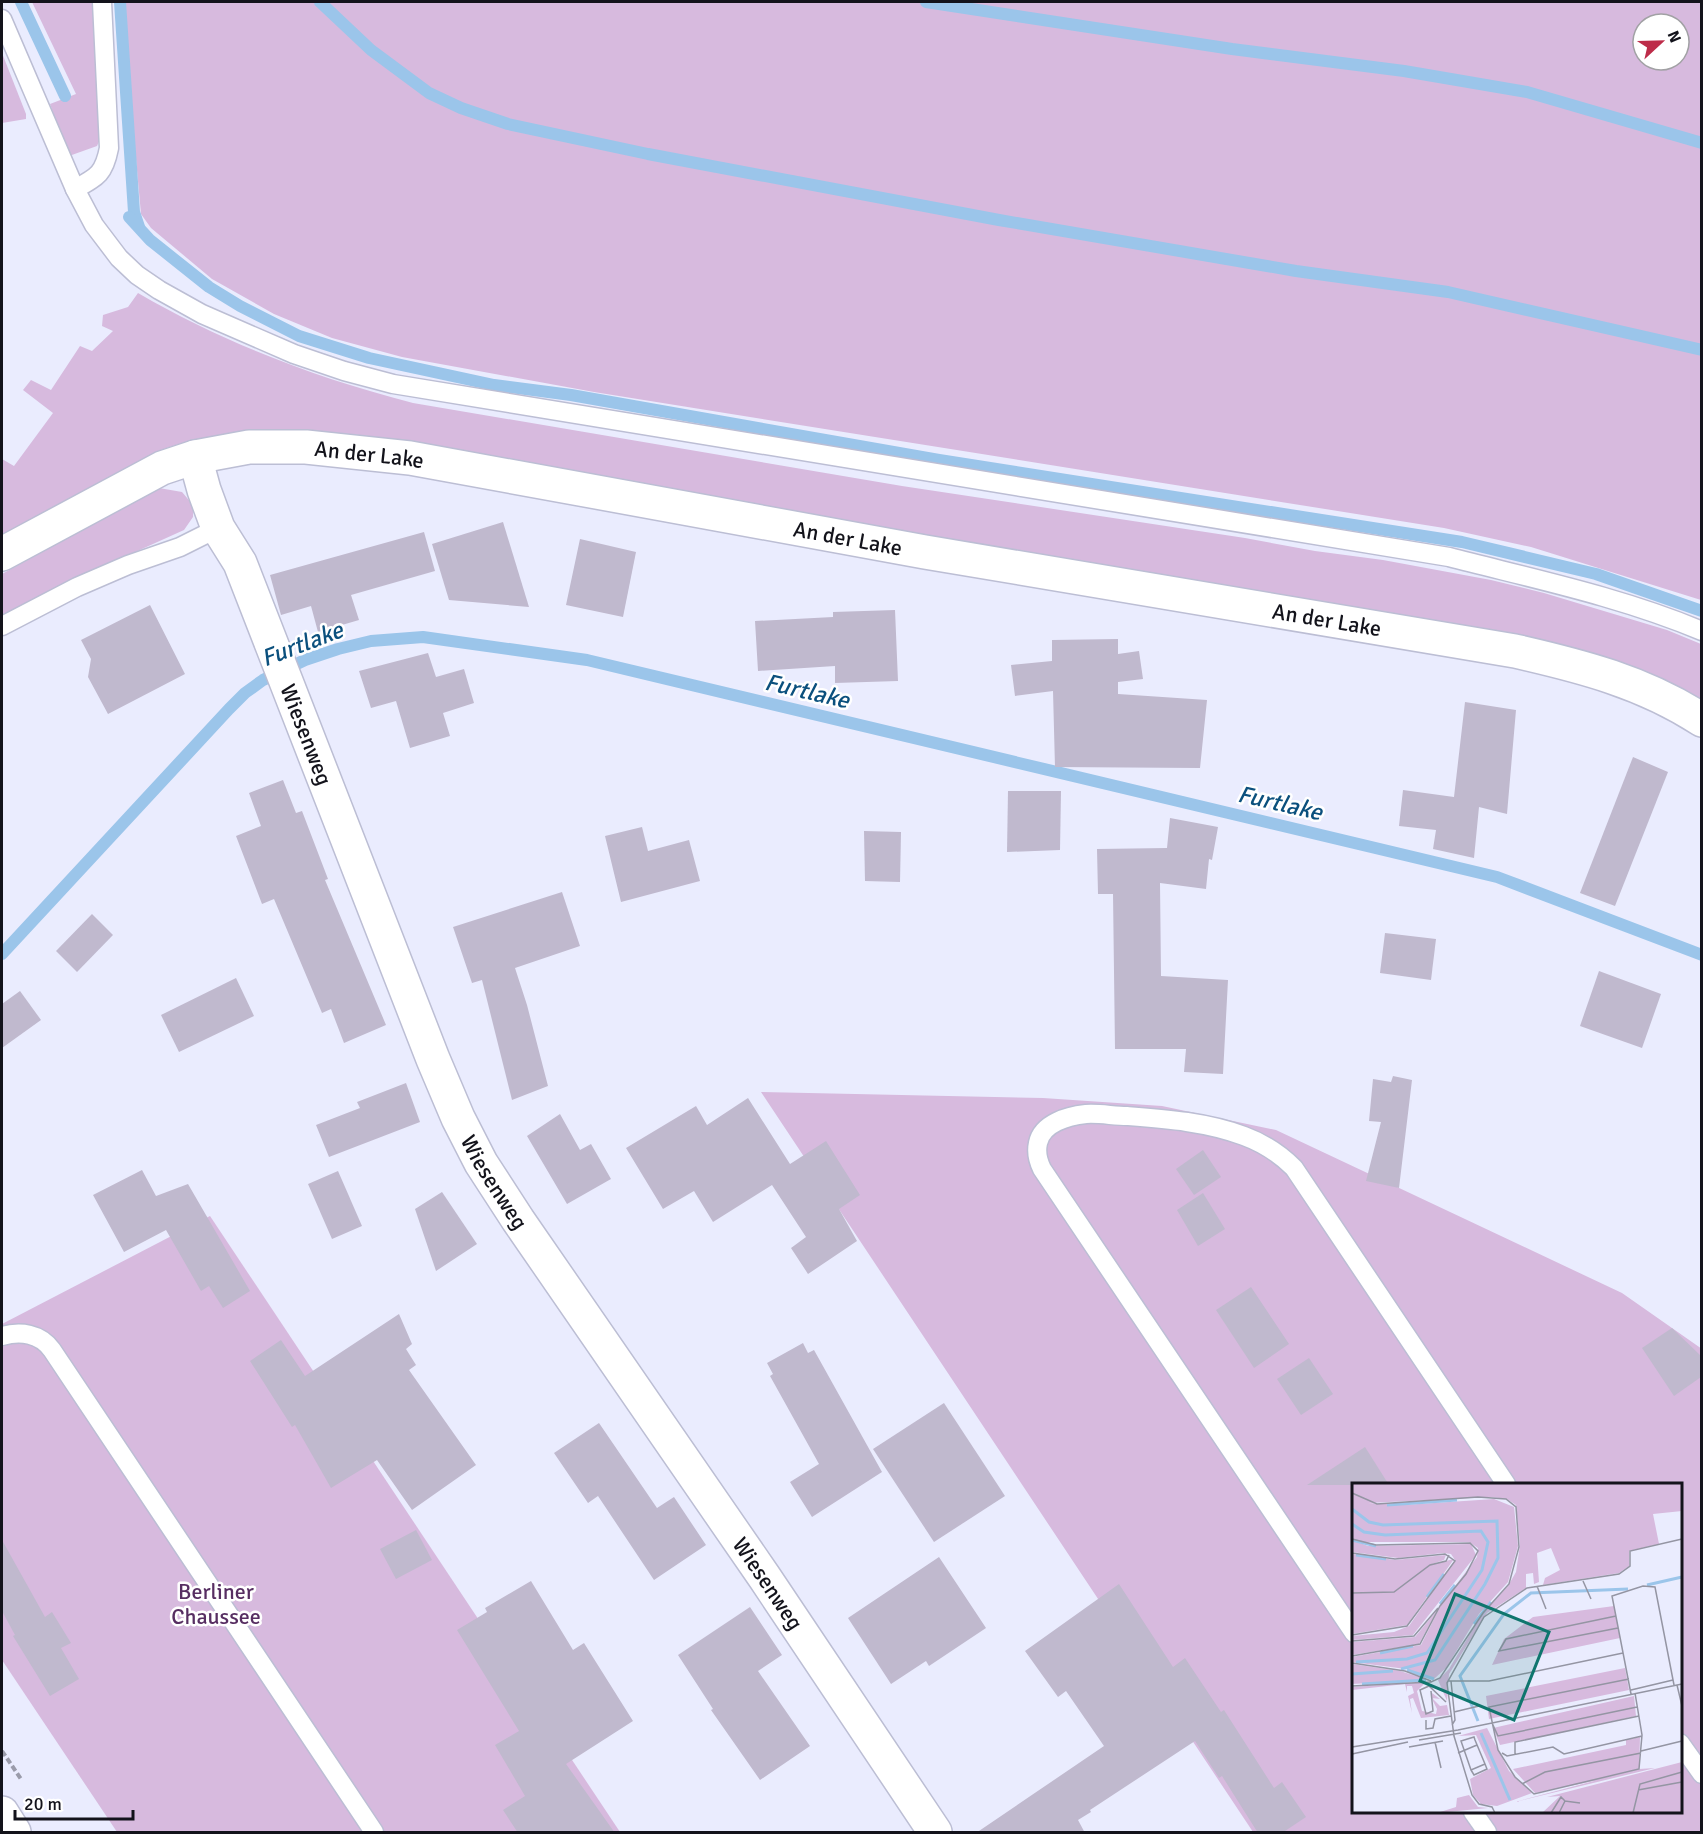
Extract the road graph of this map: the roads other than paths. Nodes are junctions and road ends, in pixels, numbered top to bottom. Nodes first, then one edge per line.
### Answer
1 (102, 2) edge
2 (2, 19) edge
3 (75, 189) junction
4 (195, 457) junction
5 (218, 528) junction
6 (2, 554) edge
7 (2, 626) edge
8 (1701, 631) edge
9 (1701, 720) edge
10 (2, 1336) edge
11 (1505, 1483) edge
12 (1352, 1632) edge
13 (1682, 1746) edge
14 (1701, 1774) edge
15 (2, 1813) edge
16 (1474, 1813) edge
17 (14, 1833) edge
18 (374, 1833) edge
19 (935, 1833) edge
20 (1488, 1833) edge

1 - 3 lane
2 - 3 lane
3 - 8 lane
4 - 5 street, Wiesenweg
4 - 6 street, An der Lake
4 - 9 street, An der Lake
5 - 7 lane
5 - 19 street, Wiesenweg
10 - 18 lane
11 - 12 lane
13 - 14 lane
15 - 17 street
16 - 20 lane

